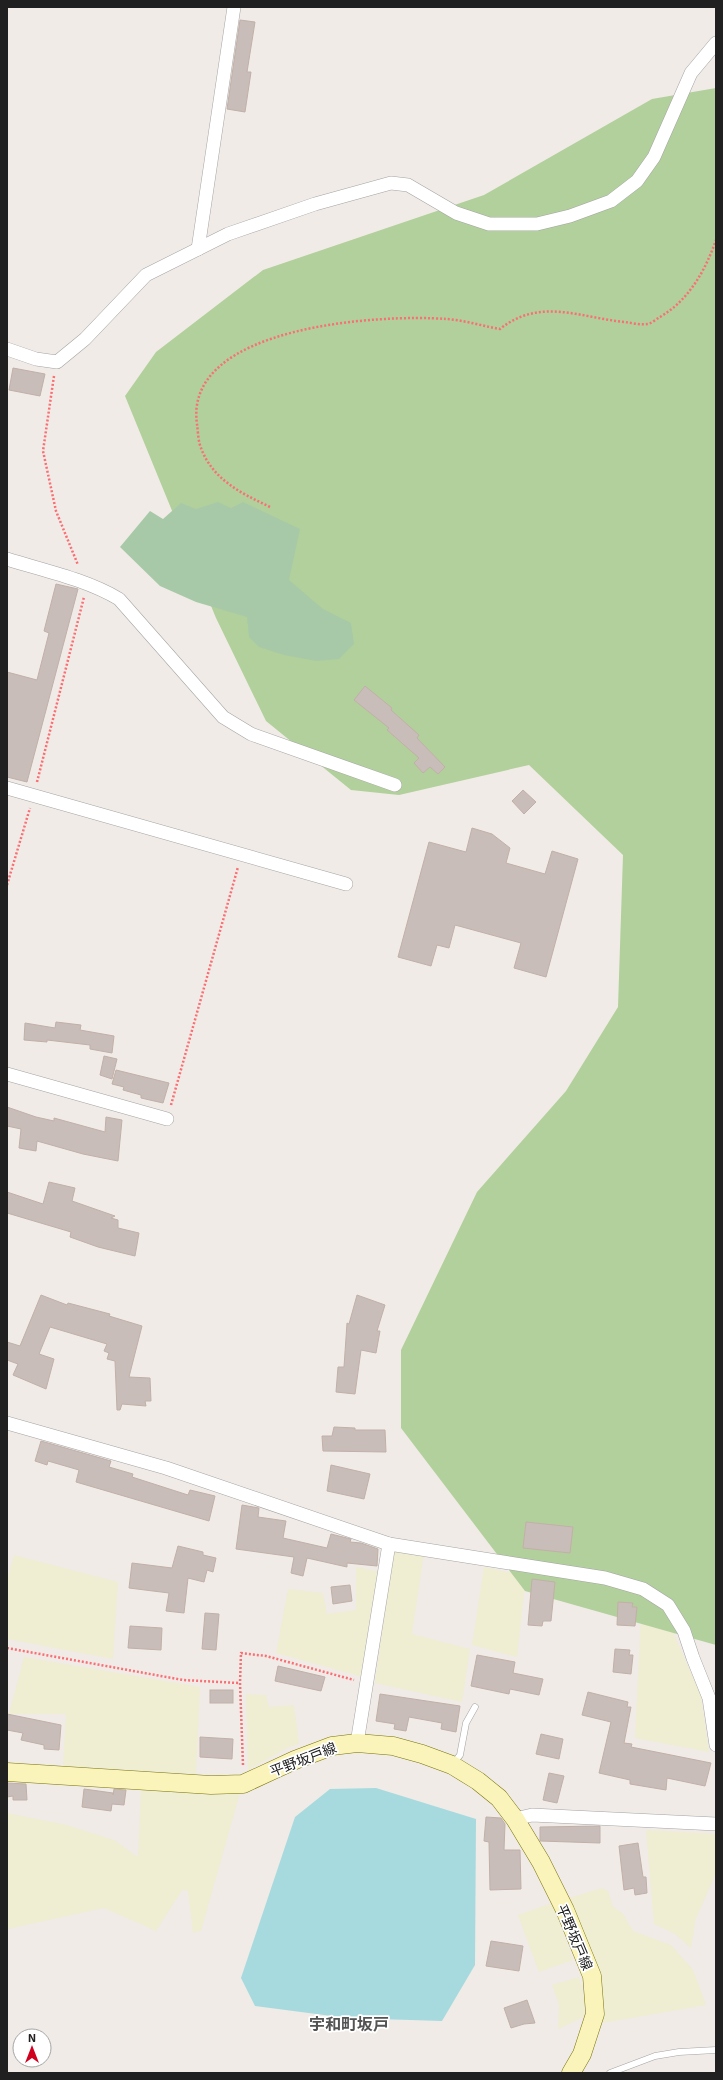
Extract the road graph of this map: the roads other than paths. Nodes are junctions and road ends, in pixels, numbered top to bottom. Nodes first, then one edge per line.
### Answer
1 (234, 7) edge
2 (716, 44) edge
3 (198, 249) junction
4 (7, 349) edge
5 (7, 559) edge
6 (395, 785) dead end
7 (7, 788) edge
8 (346, 884) dead end
9 (7, 1074) edge
10 (167, 1119) road end
11 (7, 1423) edge
12 (389, 1544) junction
13 (475, 1707) dead end
14 (357, 1743) junction
15 (716, 1745) edge
16 (452, 1765) junction
17 (7, 1772) edge
18 (515, 1819) junction
19 (716, 1824) edge
20 (716, 2050) edge
21 (571, 2073) edge
22 (610, 2073) edge

1 - 3 street
2 - 3 street
3 - 4 street
5 - 6 street
7 - 8 street
9 - 10 street
11 - 12 street
12 - 14 street
12 - 15 street
13 - 16 lane
14 - 16 main road, 平野坂戸線
14 - 17 main road, 平野坂戸線
16 - 18 main road, 平野坂戸線
18 - 19 street
18 - 21 main road, 平野坂戸線
20 - 22 lane

